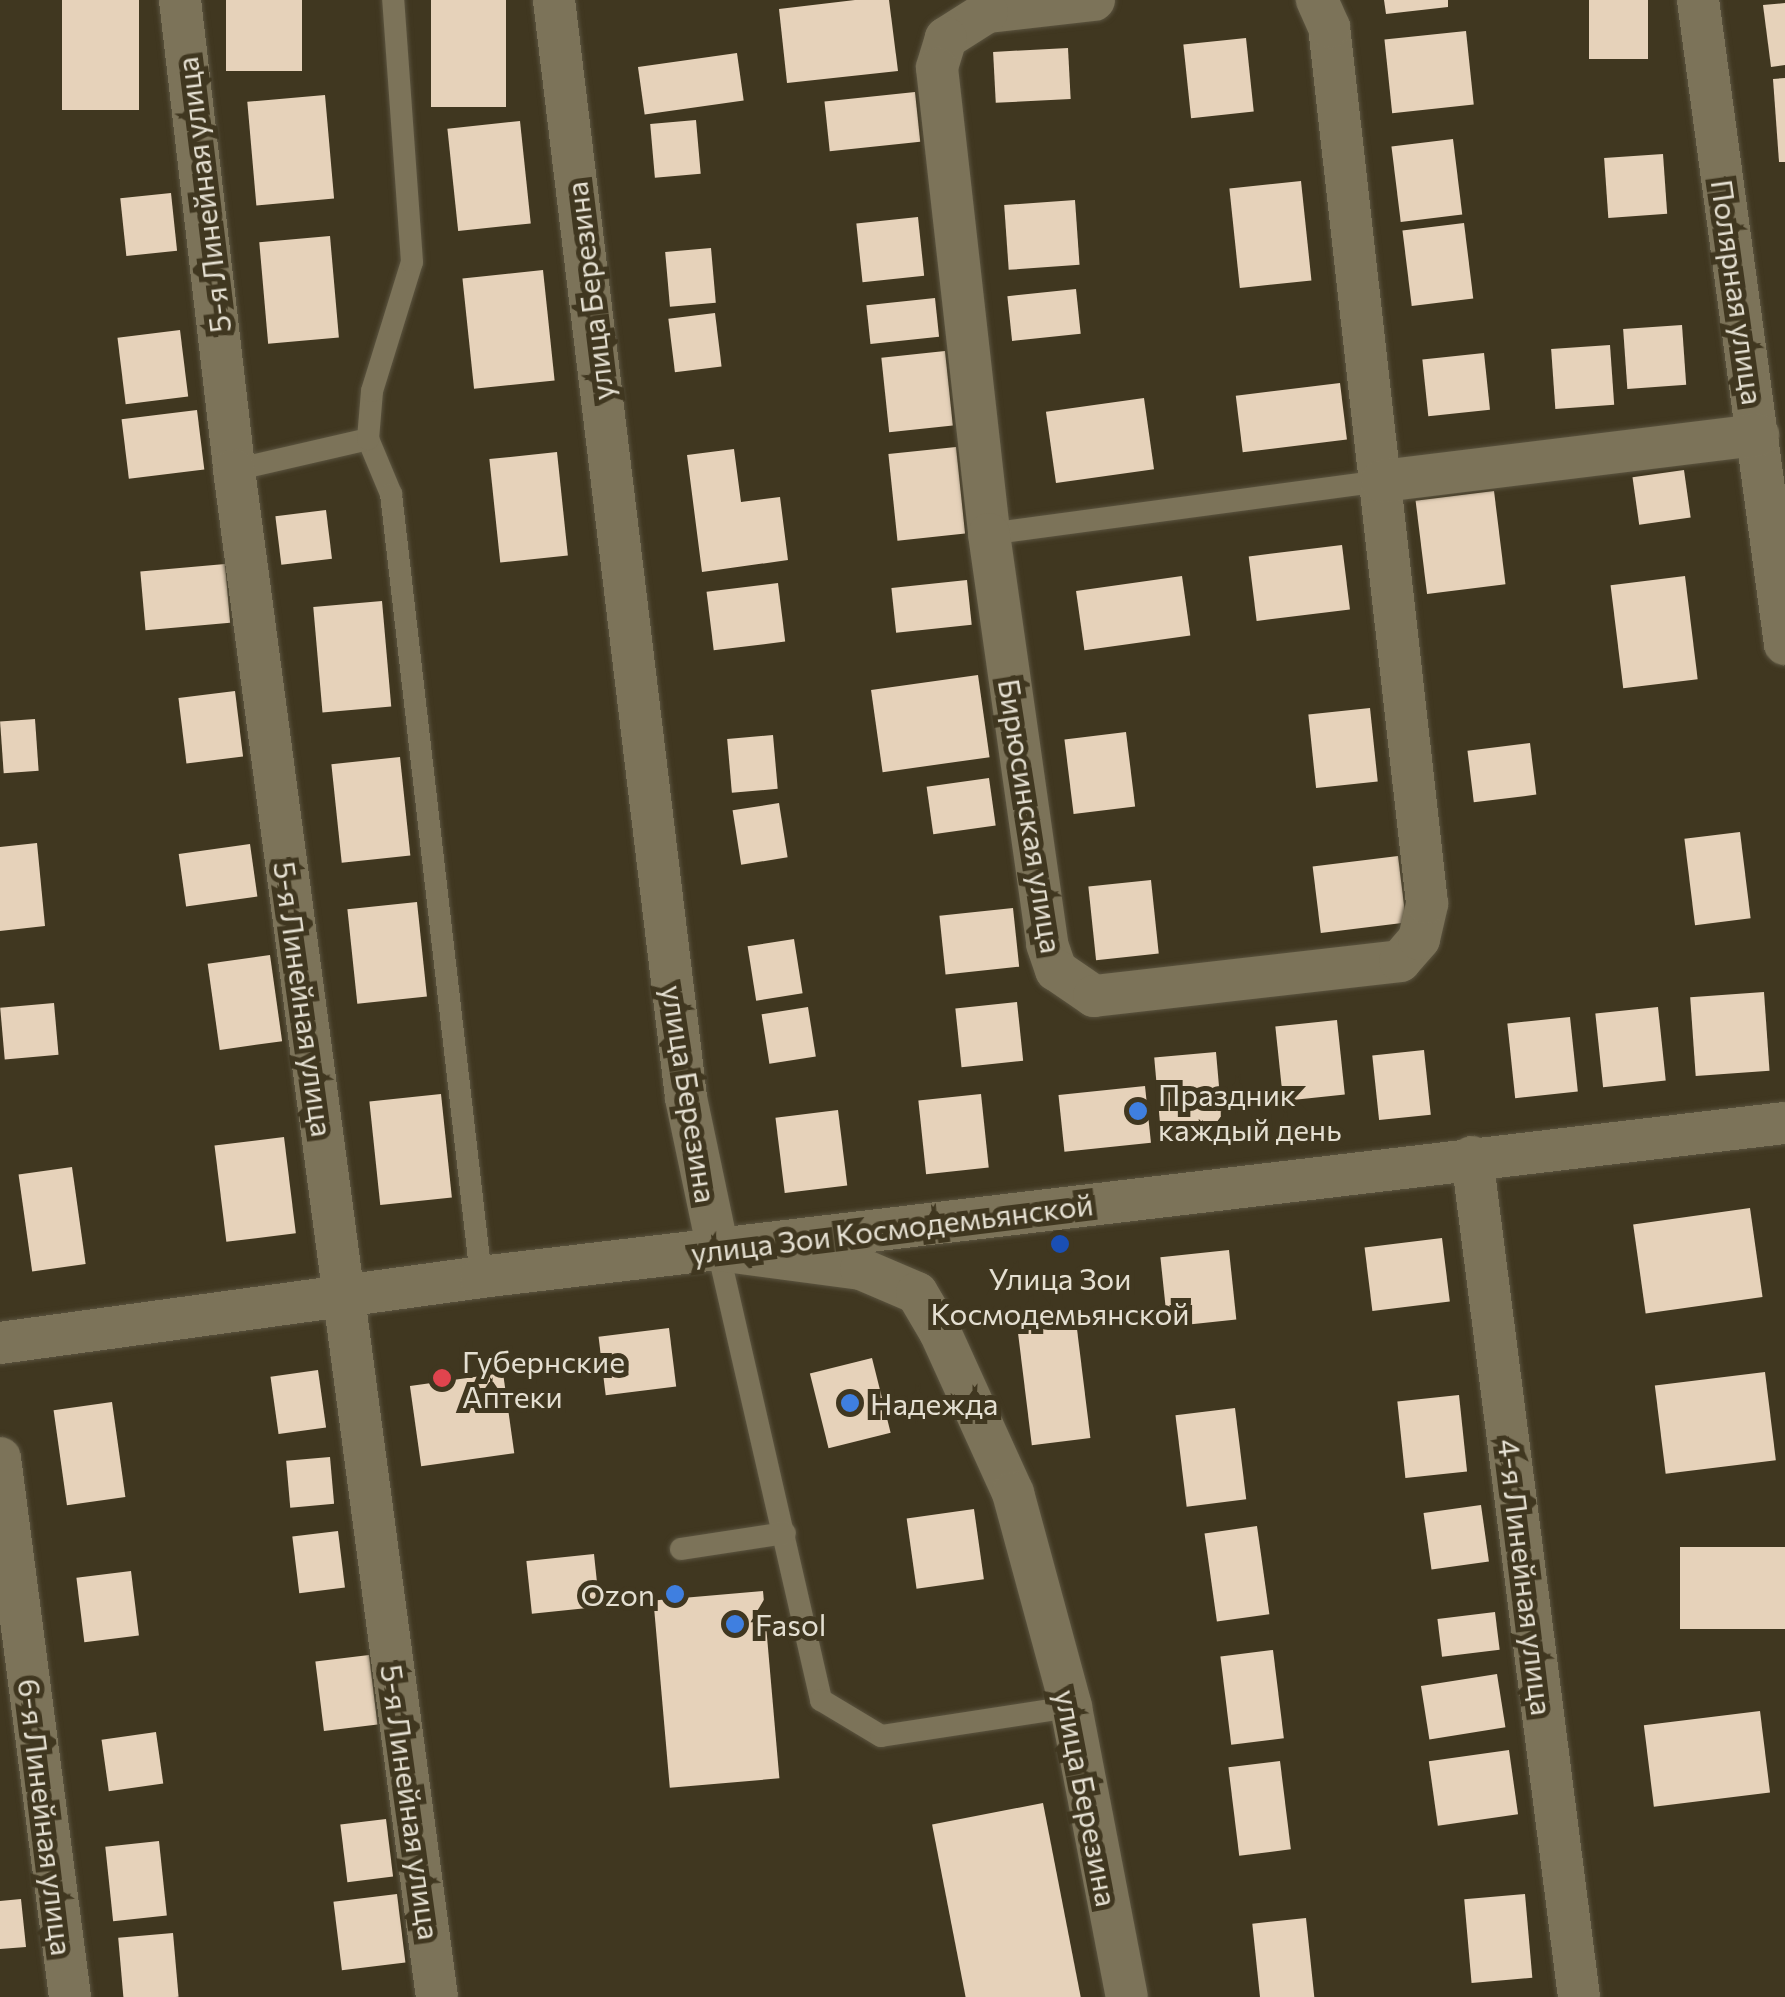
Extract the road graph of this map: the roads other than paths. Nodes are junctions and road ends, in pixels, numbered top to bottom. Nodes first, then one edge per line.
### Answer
1 (180, 0) edge
2 (393, 0) edge
3 (554, 0) edge
4 (1094, 0) edge
5 (1317, 0) edge
6 (1698, 0) edge
7 (1758, 434) junction
8 (368, 439) junction
9 (234, 470) junction
10 (1382, 481) junction
11 (990, 534) junction
12 (1785, 644) edge
13 (1785, 1124) edge
14 (1472, 1157) junction
15 (718, 1250) junction
16 (481, 1277) junction
17 (344, 1296) junction
18 (0, 1343) edge
19 (0, 1458) edge
20 (785, 1533) junction
21 (681, 1548) dead end
22 (1071, 1707) junction
23 (70, 1997) edge
24 (438, 1997) edge
25 (1127, 1997) edge
26 (1579, 1997) edge

1 - 9 street, 5-я Линейная улица
2 - 8 lane
3 - 15 street, улица Березина
4 - 11 street, Бирюсинская улица
5 - 10 street, Бирюсинская улица
6 - 7 street, Полярная улица
7 - 10 street
7 - 12 street, Полярная улица
8 - 9 lane
8 - 16 lane
9 - 17 street, 5-я Линейная улица
10 - 11 lane
10 - 11 street, Бирюсинская улица
13 - 14 street, улица Зои Космодемьянской
14 - 15 street, улица Зои Космодемьянской
14 - 26 street, 4-я Линейная улица
15 - 16 street, улица Зои Космодемьянской
15 - 20 lane
15 - 22 street, улица Березина
16 - 17 street, улица Зои Космодемьянской
17 - 18 street, улица Зои Космодемьянской
17 - 24 street, 5-я Линейная улица
19 - 23 street, 6-я Линейная улица
20 - 21 lane
20 - 22 lane
22 - 25 street, улица Березина

